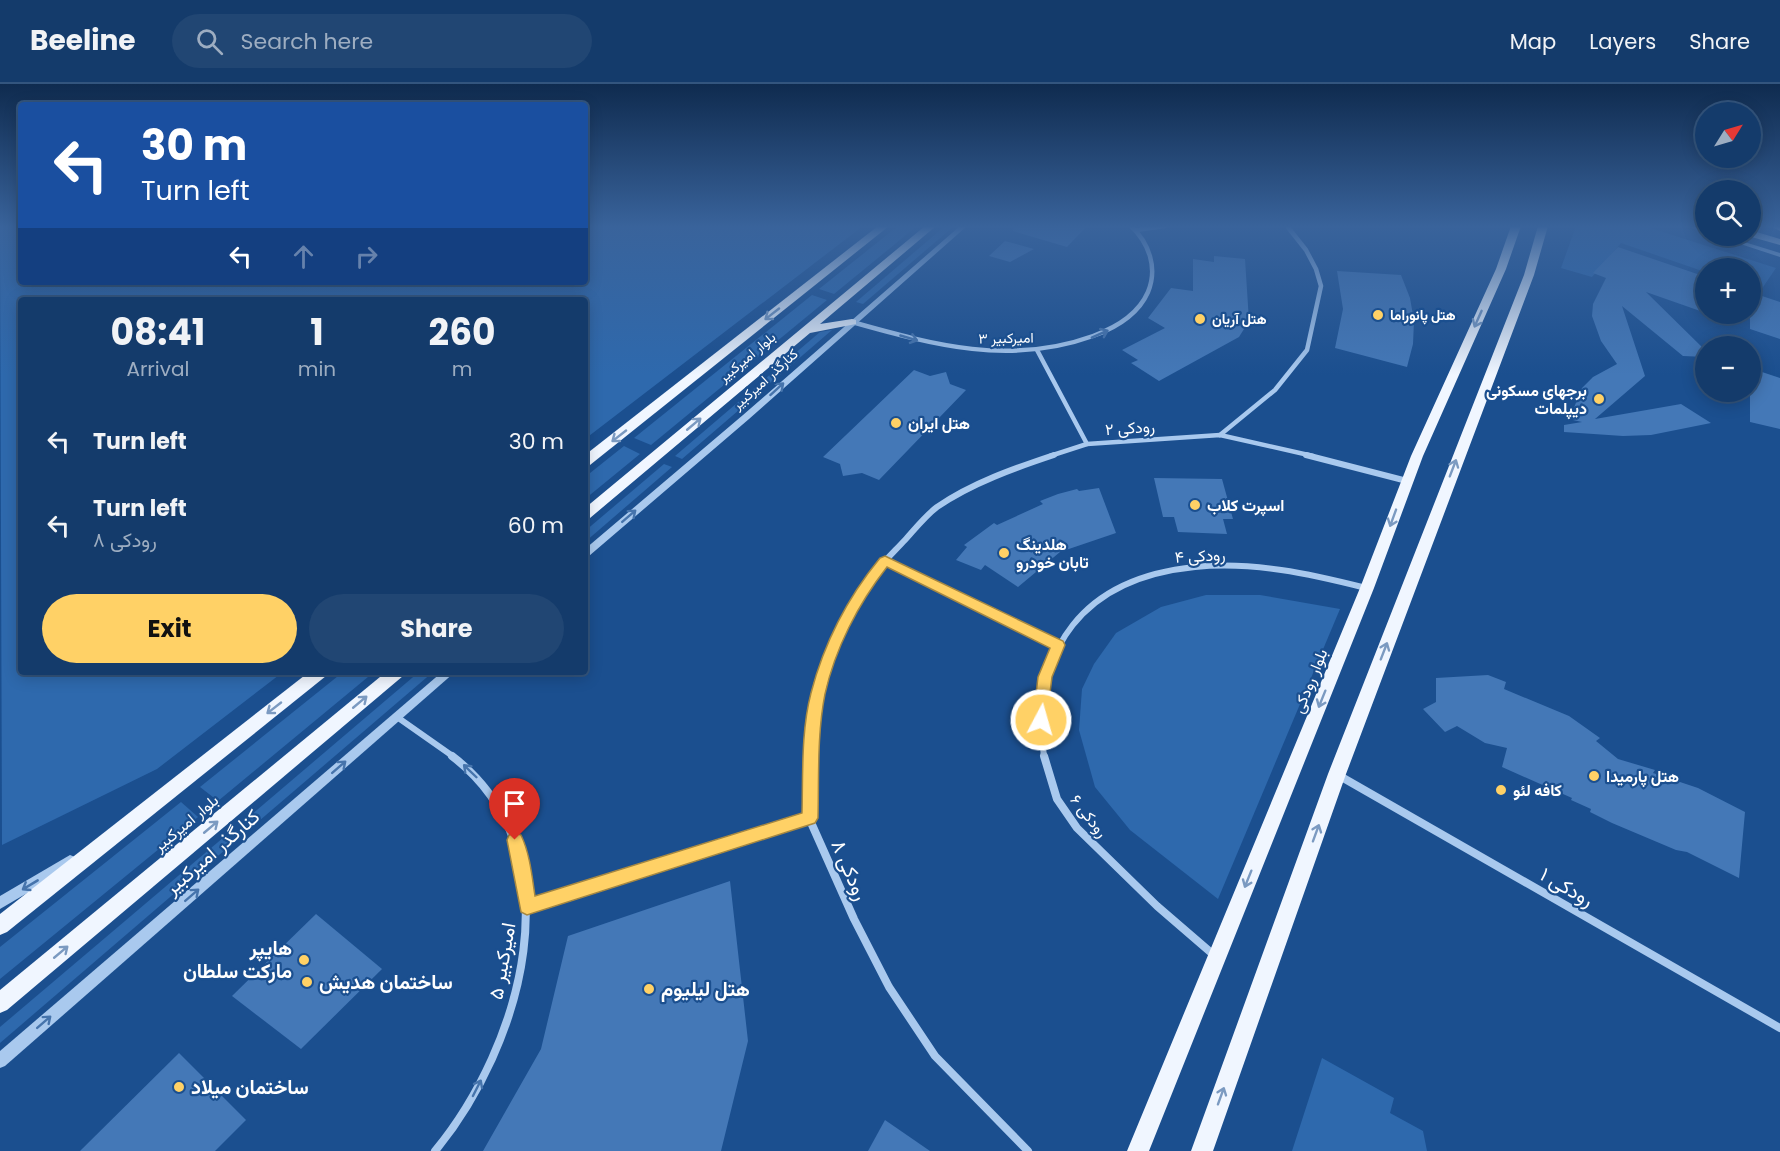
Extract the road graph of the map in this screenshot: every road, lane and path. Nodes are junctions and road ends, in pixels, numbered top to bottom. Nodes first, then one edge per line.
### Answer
1 (821, 276) edge
2 (872, 276) edge
3 (906, 276) edge
4 (1152, 276) edge
5 (1318, 276) edge
6 (1498, 276) edge
7 (1529, 276) edge
8 (852, 322) junction
9 (807, 330) junction
10 (1037, 350) junction
11 (1220, 435) junction
12 (1087, 444) junction
13 (588, 460) edge
14 (1407, 482) junction
15 (588, 512) edge
16 (588, 551) edge
17 (885, 561) junction
18 (1367, 588) junction
19 (1058, 645) junction
20 (316, 675) edge
21 (393, 675) edge
22 (445, 675) edge
23 (397, 717) junction
24 (1337, 774) junction
25 (810, 818) junction
26 (116, 834) junction
27 (0, 903) edge
28 (527, 907) junction
29 (0, 926) edge
30 (1216, 957) junction
31 (0, 1003) edge
32 (1780, 1028) edge
33 (0, 1060) edge
34 (435, 1151) edge
35 (1028, 1151) edge
36 (1138, 1151) edge
37 (1202, 1151) edge

1 -> 13 main road, بلوار امیرکبیر
2 - 9 main road, بلوار امیرکبیر
3 - 8 street, کنارگذر امیرکبیر
10 -> 4 street, امیرکبیر ۳
5 - 11 street
6 -> 14 main road, بلوار رودکی
24 -> 7 main road
8 - 9 main road
8 -> 10 street, امیرکبیر ۳
16 -> 8 street, کنارگذر امیرکبیر
15 -> 9 main road, بلوار امیرکبیر
10 - 12 street
11 - 12 street, رودکی ۲
11 - 14 street, رودکی ۲
12 - 17 street, رودکی ۲
14 -> 18 main road, بلوار رودکی
17 - 19 street
17 - 25 street, رودکی ۸
18 - 19 street, رودکی ۴
18 -> 30 main road, بلوار رودکی
19 - 30 street, رودکی ۶
20 -> 26 main road, بلوار امیرکبیر
31 -> 21 main road, بلوار امیرکبیر
22 - 23 street, کنارگذر امیرکبیر
28 -> 23 street, امیرکبیر ۵
33 -> 23 street, کنارگذر امیرکبیر
24 - 32 street, رودکی ۱
37 -> 24 main road
25 - 28 street
25 - 35 street, رودکی ۸
26 -> 27 street
26 - 29 main road, بلوار امیرکبیر
34 -> 28 street, امیرکبیر ۵
30 - 36 main road, بلوار رودکی

